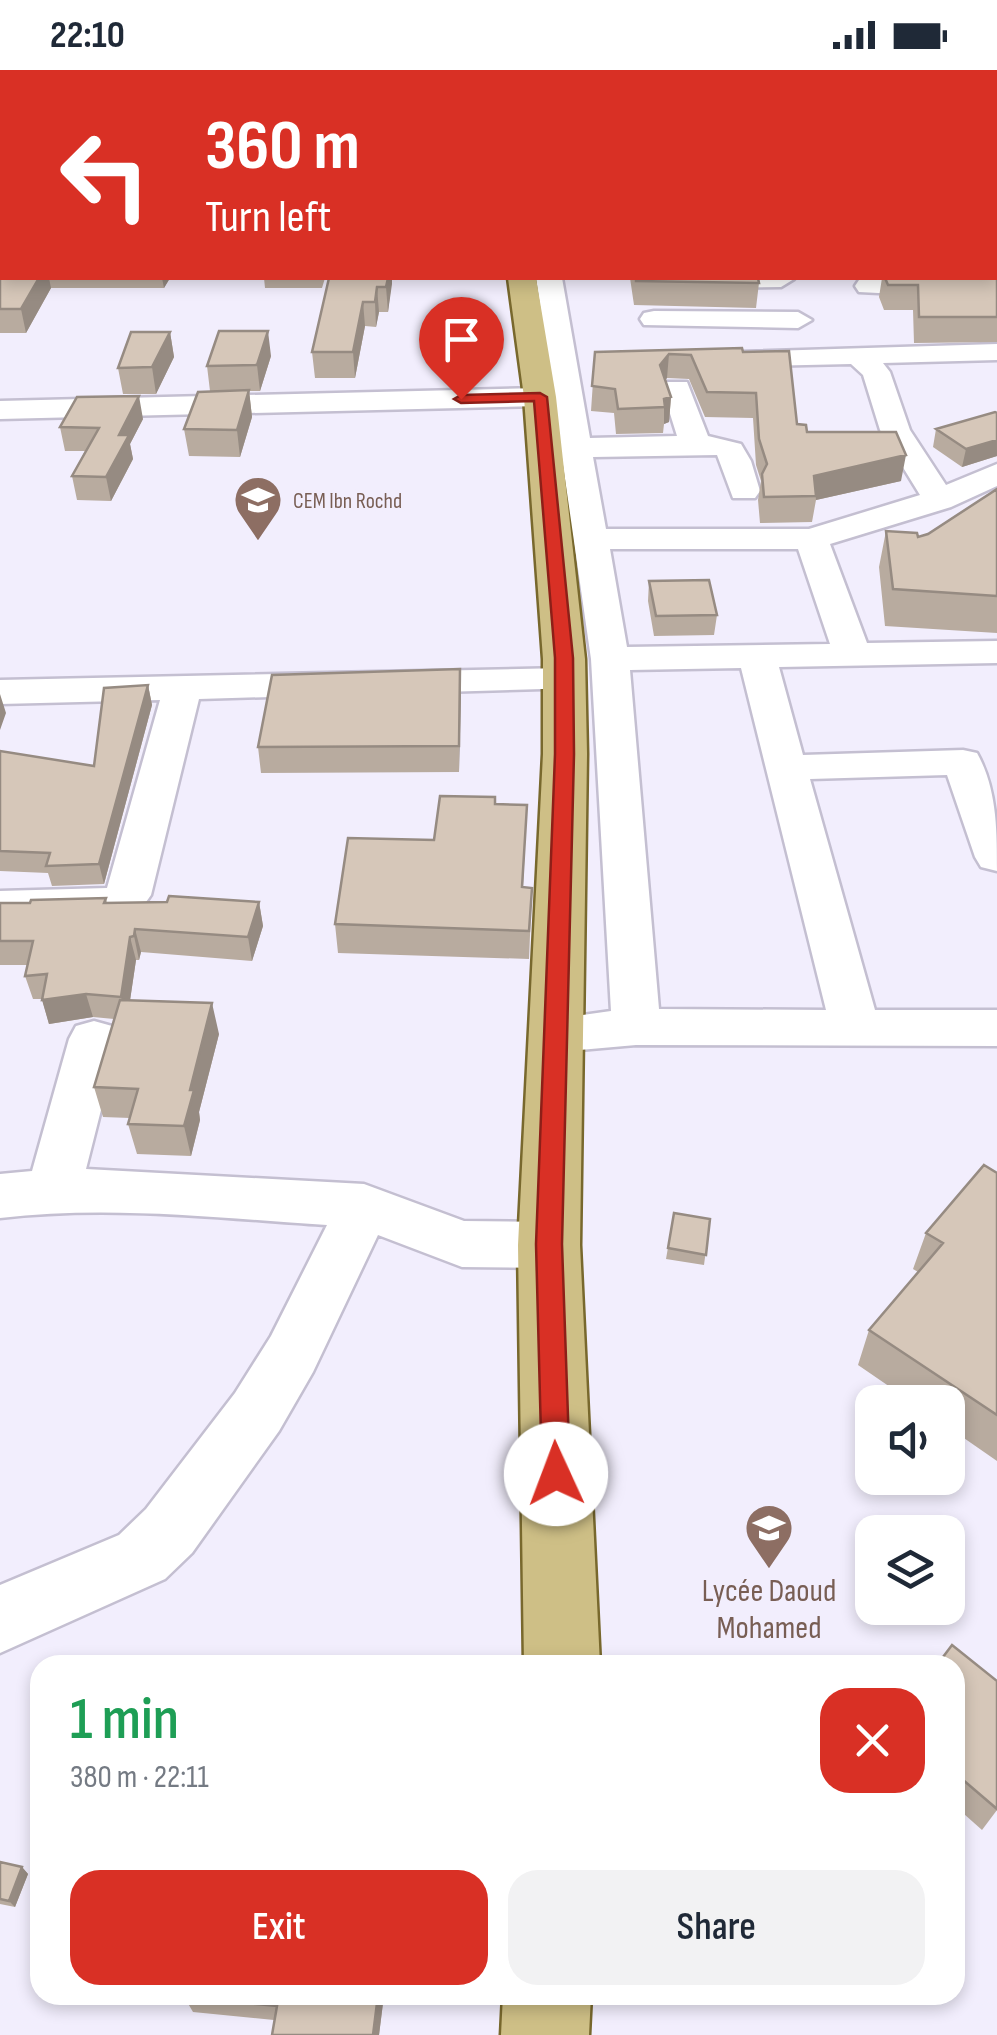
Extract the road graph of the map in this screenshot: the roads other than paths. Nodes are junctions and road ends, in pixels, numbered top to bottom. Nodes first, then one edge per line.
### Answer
1 (523, 280) edge
2 (549, 280) edge
3 (782, 280) edge
4 (868, 286) dead end
5 (997, 291) edge
6 (654, 318) dead end
7 (798, 320) junction
8 (997, 352) edge
9 (810, 355) junction
10 (857, 355) junction
11 (697, 360) edge
12 (563, 376) junction
13 (677, 388) dead end
14 (0, 410) edge
15 (695, 443) junction
16 (562, 449) junction
17 (997, 474) edge
18 (744, 490) dead end
19 (926, 504) junction
20 (997, 508) edge
21 (811, 539) junction
22 (592, 540) junction
23 (852, 652) junction
24 (997, 652) edge
25 (757, 657) junction
26 (587, 670) junction
27 (182, 689) junction
28 (0, 692) edge
29 (784, 768) junction
30 (997, 857) edge
31 (0, 906) edge
32 (855, 1026) junction
33 (636, 1028) junction
34 (997, 1028) edge
35 (558, 1034) junction
36 (94, 1040) dead end
37 (54, 1190) junction
38 (0, 1196) edge
39 (364, 1206) junction
40 (549, 1244) junction
41 (0, 1619) edge
42 (562, 1655) edge
43 (548, 2005) edge
44 (546, 2035) edge

1 - 12 main road
2 - 12 street
3 - 7 street
4 - 5 street
6 - 7 street
7 - 9 street
8 - 10 street
9 - 10 street
9 - 11 street
10 - 19 street
12 - 14 street
12 - 16 main road
13 - 15 street
15 - 16 street
15 - 18 street
16 - 22 street
16 - 26 main road
17 - 19 street
19 - 20 street
19 - 21 street
21 - 22 street
21 - 23 street
22 - 26 street
23 - 24 street
23 - 25 street
25 - 26 street
25 - 29 street
26 - 27 street
26 - 33 street
26 - 35 main road
27 - 28 street
27 - 31 street
29 - 30 street
29 - 32 street
32 - 33 street
32 - 34 street
33 - 35 street
35 - 40 main road
36 - 37 street
37 - 38 street
37 - 39 street
39 - 40 street
39 - 41 street
40 - 42 main road
43 - 44 main road

